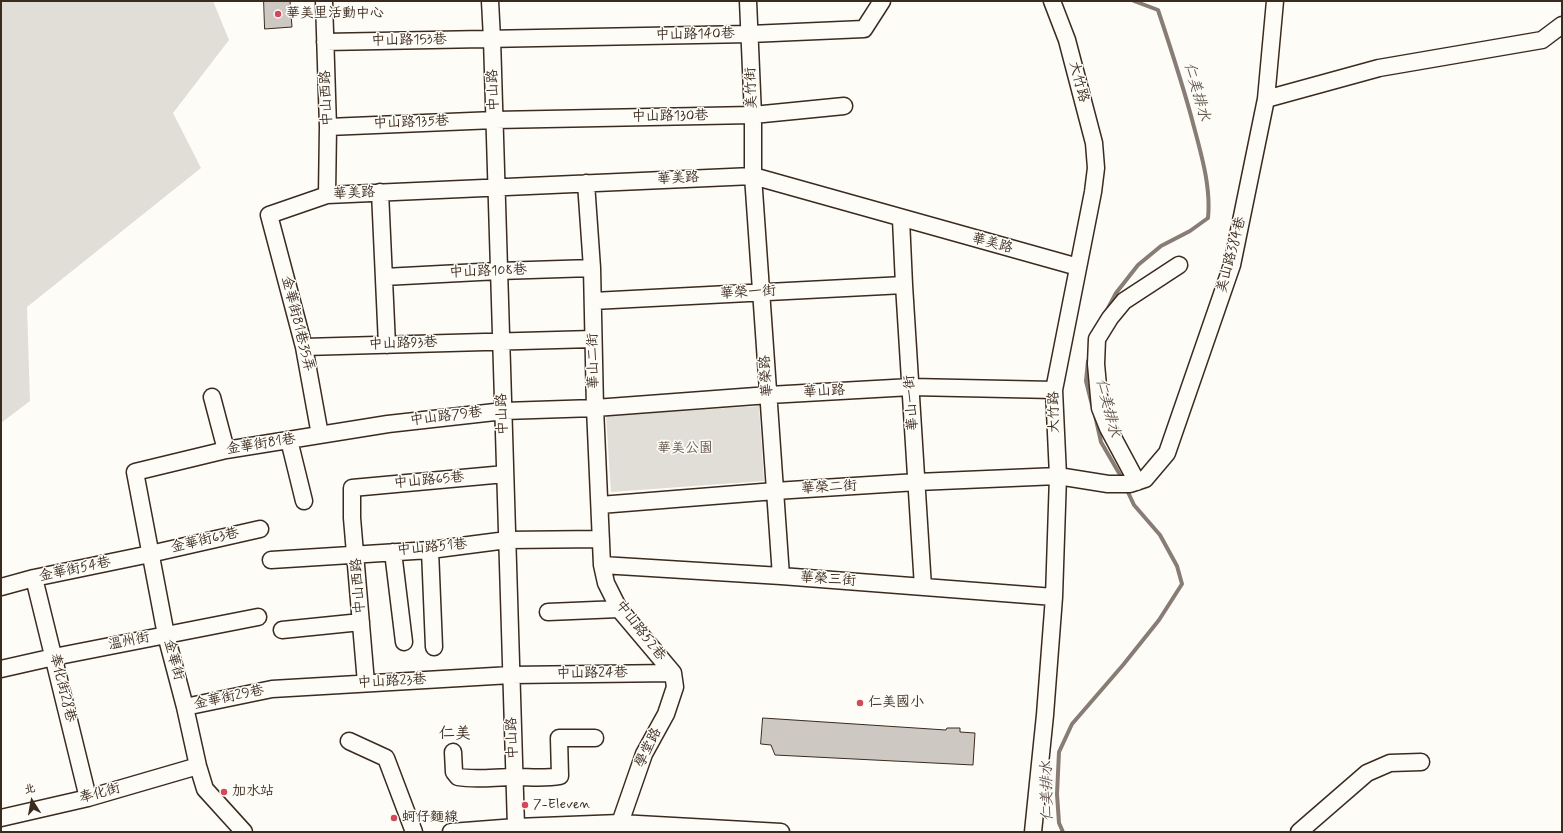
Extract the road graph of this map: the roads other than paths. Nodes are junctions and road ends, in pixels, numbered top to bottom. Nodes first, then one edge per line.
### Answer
1 (324, 1) edge
2 (490, 1) edge
3 (748, 1) edge
4 (882, 1) edge
5 (1052, 1) edge
6 (1275, 1) edge
7 (1562, 25) edge
8 (750, 34) junction
9 (492, 39) junction
10 (325, 42) junction
11 (1266, 99) junction
12 (844, 106) dead end
13 (753, 115) junction
14 (495, 120) junction
15 (328, 126) junction
16 (753, 176) junction
17 (586, 183) junction
18 (496, 188) junction
19 (380, 192) junction
20 (327, 195) junction
21 (268, 215) joint
22 (901, 219) junction
23 (1180, 265) dead end
24 (1078, 267) junction
25 (592, 268) junction
26 (499, 271) junction
27 (384, 277) junction
28 (904, 285) junction
29 (761, 293) junction
30 (593, 301) junction
31 (594, 339) junction
32 (501, 341) junction
33 (387, 345) junction
34 (304, 347) junction
35 (911, 387) junction
36 (1054, 390) junction
37 (768, 395) junction
38 (212, 397) dead end
39 (595, 408) junction
40 (504, 411) junction
41 (388, 424) joint
42 (320, 435) junction
43 (289, 440) junction
44 (226, 450) junction
45 (135, 472) joint
46 (505, 474) junction
47 (1058, 476) junction
48 (917, 482) junction
49 (1134, 483) junction
50 (352, 488) joint
51 (775, 491) junction
52 (304, 501) dead end
53 (600, 505) junction
54 (260, 529) dead end
55 (601, 539) junction
56 (507, 540) junction
57 (430, 550) junction
58 (393, 552) junction
59 (150, 554) junction
60 (356, 554) junction
61 (271, 560) dead end
62 (602, 564) junction
63 (781, 576) junction
64 (34, 578) junction
65 (1, 587) edge
66 (923, 587) junction
67 (1054, 598) junction
68 (619, 609) junction
69 (548, 612) dead end
70 (258, 617) dead end
71 (361, 622) junction
72 (282, 630) dead end
73 (166, 635) junction
74 (404, 642) dead end
75 (434, 647) dead end
76 (54, 657) junction
77 (1, 669) edge
78 (672, 673) junction
79 (511, 675) junction
80 (366, 683) junction
81 (272, 689) joint
82 (185, 708) junction
83 (595, 738) dead end
84 (349, 741) dead end
85 (453, 752) dead end
86 (1421, 762) dead end
87 (198, 766) junction
88 (514, 777) junction
89 (88, 798) junction
90 (1, 818) edge
91 (1, 824) edge
92 (620, 824) junction
93 (516, 827) junction
94 (596, 828) edge
95 (757, 831) edge
96 (2, 832) edge
97 (244, 832) edge
98 (414, 832) edge
99 (451, 832) edge
100 (780, 832) edge
101 (1033, 832) edge
102 (1298, 832) edge

1 - 10 street, 中山西路
2 - 9 street, 中山路
3 - 8 street, 美竹街
4 - 8 street, 中山路140巷
5 - 24 street, 大竹路
6 - 11 street, 美山路384巷
7 - 11 street
8 - 9 street, 中山路140巷
8 - 13 street, 美竹街
9 - 10 street, 中山路153巷
9 - 14 street, 中山路
10 - 15 street, 中山西路
11 - 49 street, 美山路384巷
12 - 13 street, 中山路130巷
13 - 14 street, 中山路130巷
13 - 16 street, 美竹街
14 - 15 street, 中山路135巷
14 - 18 street, 中山路
15 - 20 street, 中山西路
16 - 17 street, 華美路
16 - 22 street, 華美路
16 - 29 street, 華榮路
17 - 18 street, 華美路
17 - 25 street, 華山二街
18 - 19 street, 華美路
18 - 26 street, 中山路
19 - 20 street, 華美路
19 - 27 street
20 - 21 street, 華美路
21 - 34 street, 金華街81巷35弄
22 - 24 street, 華美路
22 - 28 street, 華山一街
23 - 49 street
24 - 36 street, 大竹路
25 - 26 street, 中山路108巷
25 - 30 street, 華山二街
26 - 27 street, 中山路108巷
26 - 32 street, 中山路
27 - 33 street
28 - 29 street, 華榮一街
28 - 35 street, 華山一街
29 - 30 street, 華榮一街
29 - 37 street, 華榮路
30 - 31 street, 華山二街
31 - 32 street, 中山路93巷
31 - 39 street, 華山二街
32 - 33 street, 中山路93巷
32 - 40 street, 中山路
33 - 34 street, 中山路93巷
34 - 42 street, 金華街81巷35弄
35 - 36 street, 華山路
35 - 37 street, 華山路
35 - 48 street, 華山一街
36 - 47 street, 大竹路
37 - 39 street, 華山路
37 - 51 street, 華榮路
38 - 44 street
39 - 40 street, 中山路79巷
39 - 53 street, 華山二街
40 - 41 street, 中山路79巷
40 - 46 street, 中山路
41 - 42 street, 金華街81巷
42 - 43 street, 金華街81巷
43 - 44 street, 金華街81巷
43 - 52 street
44 - 45 street, 金華街81巷
45 - 59 street, 金華街
46 - 50 street, 中山路65巷
46 - 56 street, 中山路
47 - 48 street, 華榮二街
47 - 49 street, 華榮二街
47 - 67 street, 大竹路
48 - 51 street, 華榮二街
48 - 66 street, 華山一街
50 - 60 street, 中山西路
51 - 53 street, 華榮二街
51 - 63 street, 華榮路
53 - 55 street, 華山二街
54 - 59 street, 金華街63巷
55 - 56 street
55 - 62 street, 中山路52巷
56 - 57 street, 中山路51巷
56 - 79 street, 中山路
57 - 58 street, 中山路51巷
57 - 75 street
58 - 60 street, 中山路51巷
58 - 74 street
59 - 64 street, 金華街54巷
59 - 73 street, 金華街
60 - 61 street, 中山路51巷
60 - 71 street, 中山西路
62 - 63 street, 華榮三街
62 - 68 street, 中山路52巷
63 - 66 street, 華榮三街
64 - 65 street, 金華街54巷
64 - 76 street, 奉化街28巷
66 - 67 street, 華榮三街
67 - 101 street, 大竹路
68 - 69 street
68 - 78 street, 中山路52巷
70 - 73 street, 溫州街
71 - 72 street
71 - 80 street, 中山西路
73 - 76 street, 溫州街
73 - 82 street, 金華街
76 - 77 street, 溫州街
76 - 89 street, 奉化街28巷
78 - 79 street, 中山路24巷
78 - 92 street, 學堂路
79 - 80 street, 中山路23巷
79 - 88 street, 中山路
80 - 81 street, 中山路23巷
81 - 82 street, 金華街29巷
82 - 87 street, 金華街
83 - 88 street
84 - 98 street
85 - 88 street
86 - 102 street
87 - 89 street, 奉化街
87 - 97 street, 金華街
88 - 93 street, 中山路
89 - 90 street, 奉化街
91 - 96 street
92 - 94 street
92 - 95 street
93 - 94 street
93 - 99 street
95 - 100 street

